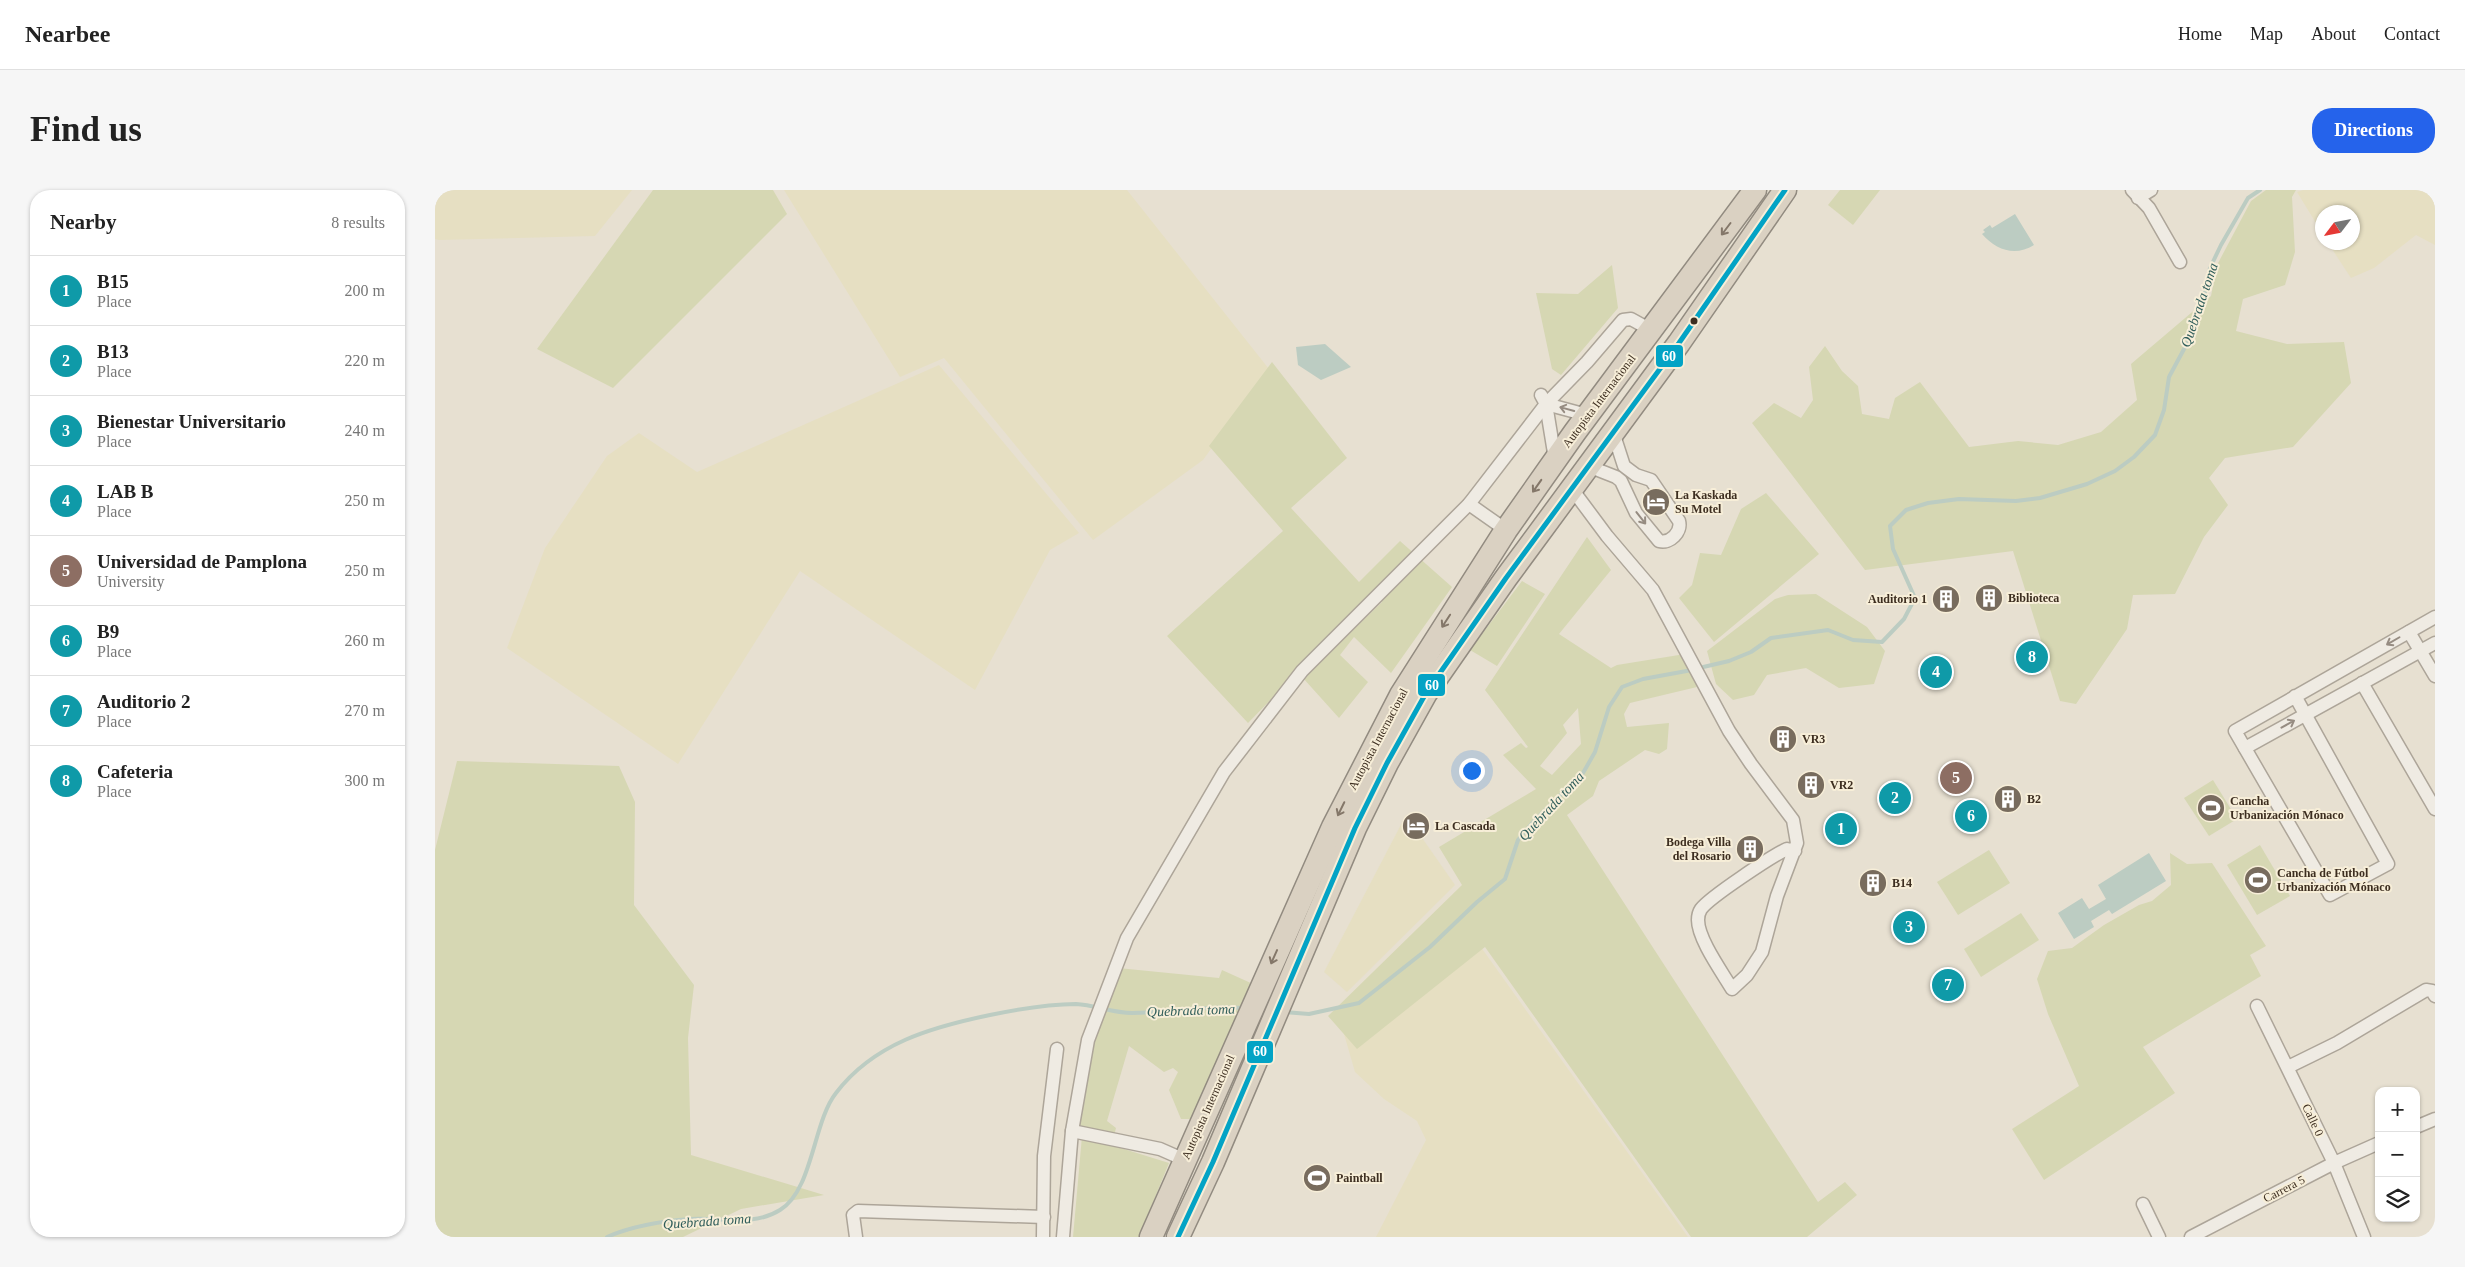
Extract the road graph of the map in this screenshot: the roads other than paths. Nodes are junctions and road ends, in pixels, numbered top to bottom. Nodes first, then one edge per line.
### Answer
1 (1755, 190) edge
2 (1785, 190) edge
3 (2142, 192) edge
4 (2181, 262) dead end
5 (1651, 330) junction
6 (1544, 400) junction
7 (1587, 415) junction
8 (1613, 432) junction
9 (1555, 460) junction
10 (1588, 466) junction
11 (1636, 476) junction
12 (1625, 488) junction
13 (1572, 489) junction
14 (1469, 504) junction
15 (1506, 530) junction
16 (2435, 617) edge
17 (2409, 632) junction
18 (2435, 643) edge
19 (2420, 650) junction
20 (2435, 676) edge
21 (2362, 683) junction
22 (2295, 696) junction
23 (2305, 714) junction
24 (2245, 748) junction
25 (2435, 809) edge
26 (1795, 851) junction
27 (2434, 994) edge
28 (2257, 1006) dead end
29 (1057, 1049) dead end
30 (2288, 1067) junction
31 (2435, 1119) edge
32 (2420, 1125) edge
33 (1072, 1131) junction
34 (2375, 1146) edge
35 (1185, 1160) junction
36 (2334, 1163) junction
37 (2143, 1204) dead end
38 (1044, 1217) junction
39 (856, 1237) edge
40 (1043, 1237) edge
41 (1063, 1237) edge
42 (1151, 1237) edge
43 (1177, 1237) edge
44 (2159, 1237) edge
45 (2191, 1237) edge
46 (2364, 1237) edge

1 -> 5 highway, Autopista Internacional
2 - 8 highway, Autopista Internacional
3 - 4 street
5 - 6 street
5 - 7 highway, Autopista Internacional
7 -> 6 street
6 - 9 street
6 - 14 street
7 - 9 highway, Autopista Internacional
8 - 10 highway, Autopista Internacional
8 - 11 street
9 -> 15 highway, Autopista Internacional
10 - 12 street
10 - 13 highway, Autopista Internacional
11 - 12 street
12 -> 11 street
13 - 26 street
13 - 43 highway, Autopista Internacional
14 - 15 street
14 - 33 street
15 -> 35 highway, Autopista Internacional
16 - 17 street
17 - 19 street
17 -> 22 street
18 - 19 street
19 - 20 street
19 - 21 street
21 - 23 street
21 - 25 street
22 - 23 street
22 - 24 street
24 -> 23 street
23 - 24 street
26 - 26 street
27 - 30 street
28 - 30 street, Calle 0
29 - 38 street
30 - 36 street, Calle 0
31 - 32 street
33 - 35 street
33 - 41 street
34 - 36 street, Carrera 5
35 - 42 highway, Autopista Internacional
36 - 45 street, Carrera 5
36 - 46 street, Calle 0
37 - 44 street
38 - 39 street
38 - 40 street

